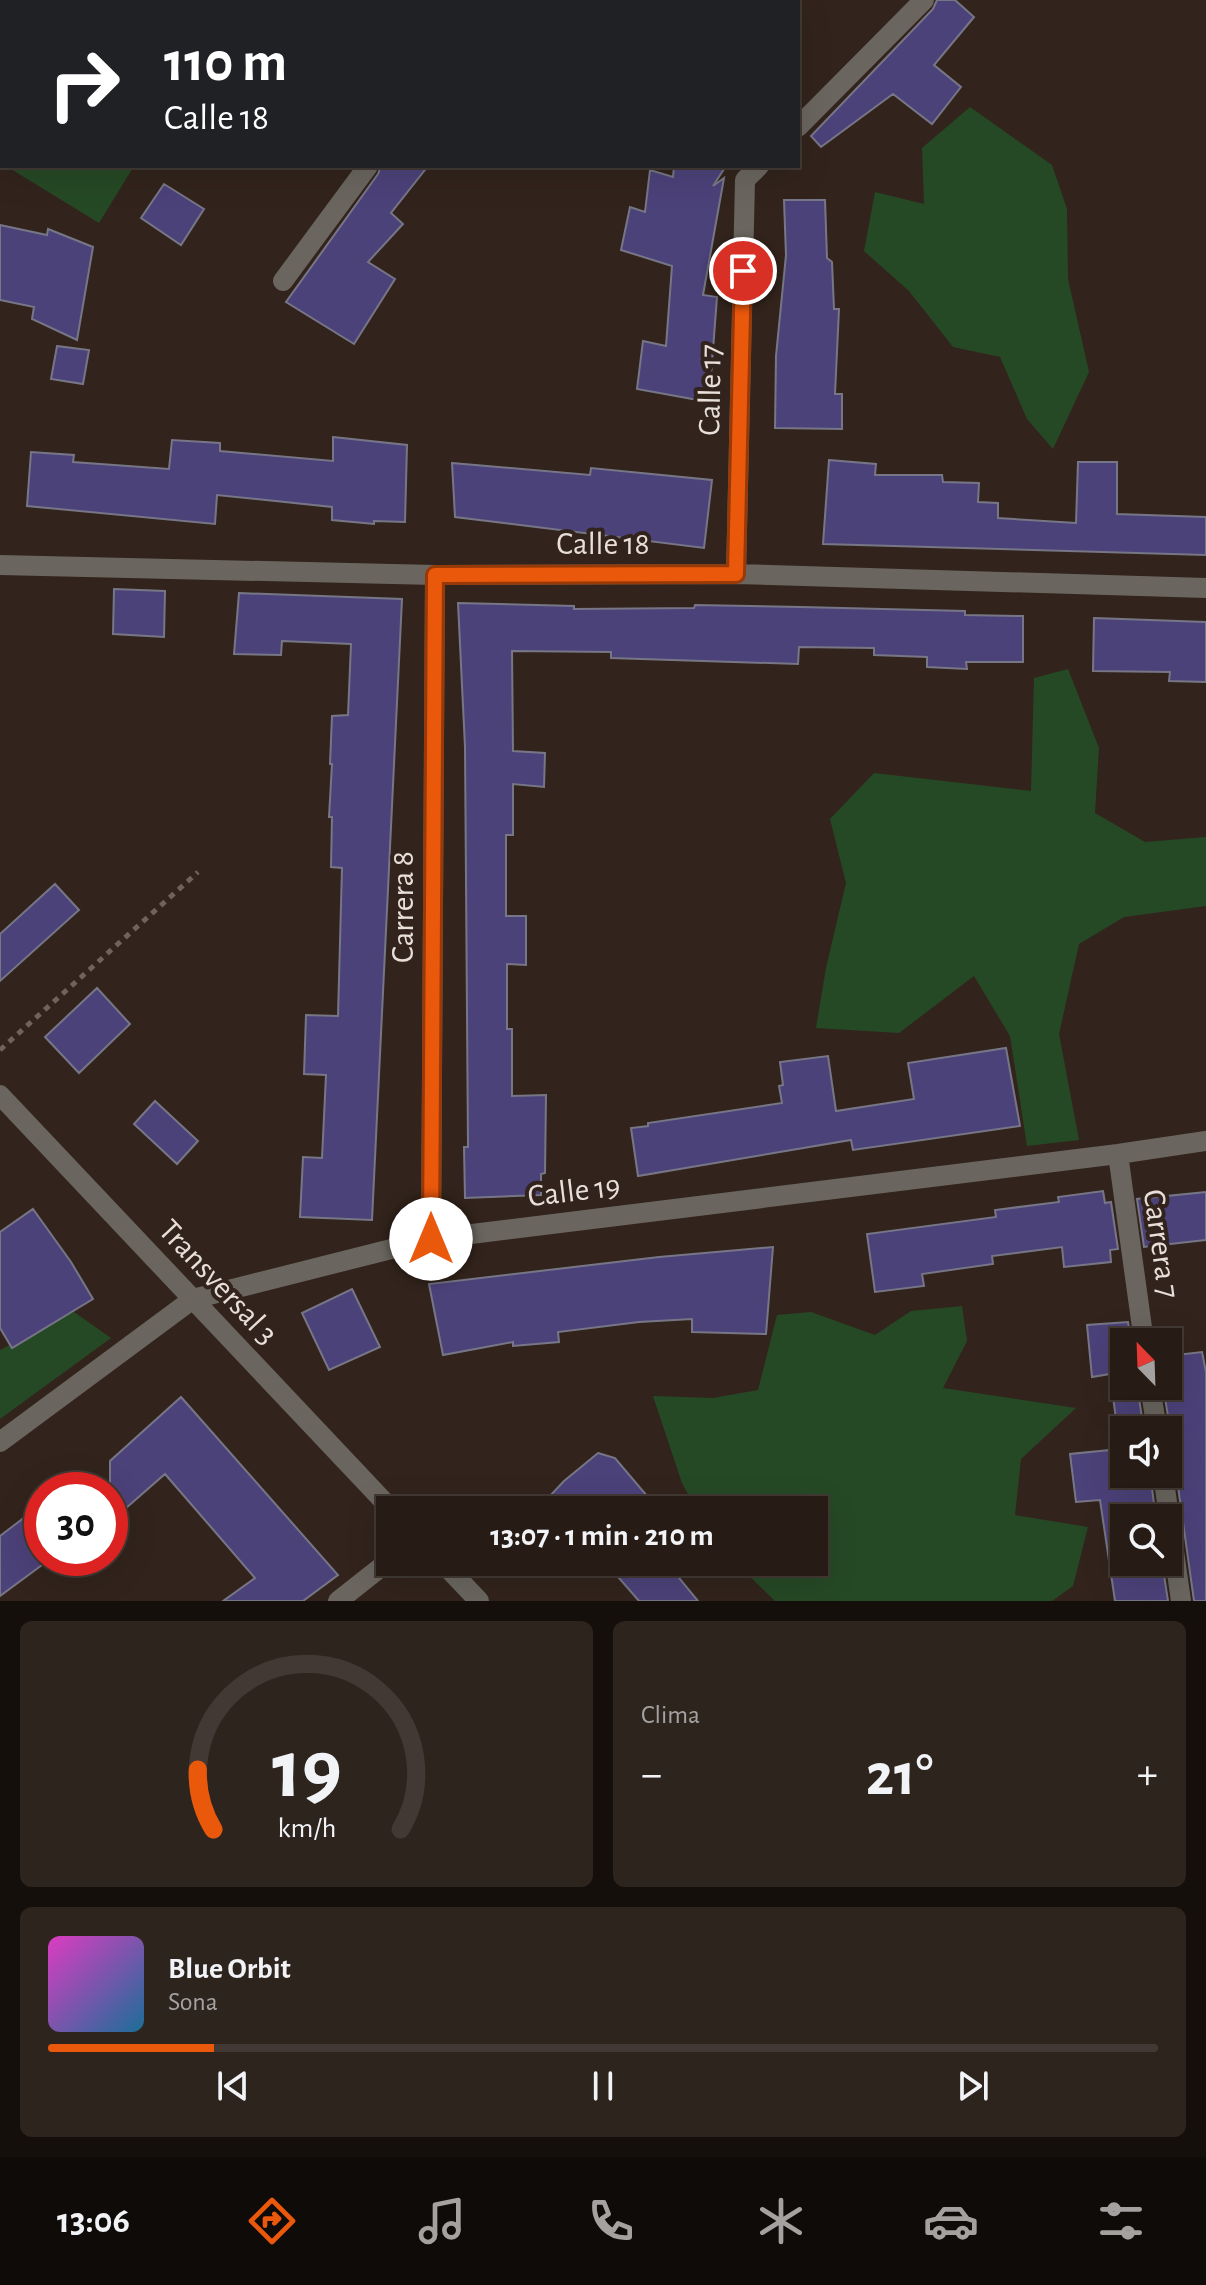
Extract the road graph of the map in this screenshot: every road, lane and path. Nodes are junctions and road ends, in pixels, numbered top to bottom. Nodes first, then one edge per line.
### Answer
1 (924, 0) edge
2 (800, 125) edge
3 (367, 168) edge
4 (757, 168) edge
5 (283, 281) dead end
6 (0, 565) edge
7 (736, 574) junction
8 (435, 575) junction
9 (1206, 588) edge
10 (198, 872) dead end
11 (0, 1050) edge
12 (0, 1095) edge
13 (1206, 1141) edge
14 (1118, 1154) junction
15 (431, 1239) junction
16 (193, 1299) junction
17 (1142, 1328) edge
18 (0, 1442) edge
19 (1165, 1488) edge
20 (379, 1496) edge
21 (376, 1571) edge
22 (455, 1576) edge
23 (338, 1601) edge
24 (479, 1601) edge
25 (1181, 1601) edge

1 - 2 street
3 - 5 street
4 - 7 street, Calle 17
6 - 8 street, Calle 18
7 - 8 street, Calle 18
7 - 9 street, Calle 18
8 - 15 street, Carrera 8
10 - 11 path
12 - 16 street, Transversal 3
13 - 14 street, Calle 19
14 - 15 street, Calle 19
14 - 17 street, Carrera 7
15 - 16 street, Calle 19
16 - 18 street, Calle 19
16 - 20 street, Transversal 3
19 - 25 street
21 - 23 street
22 - 24 street

